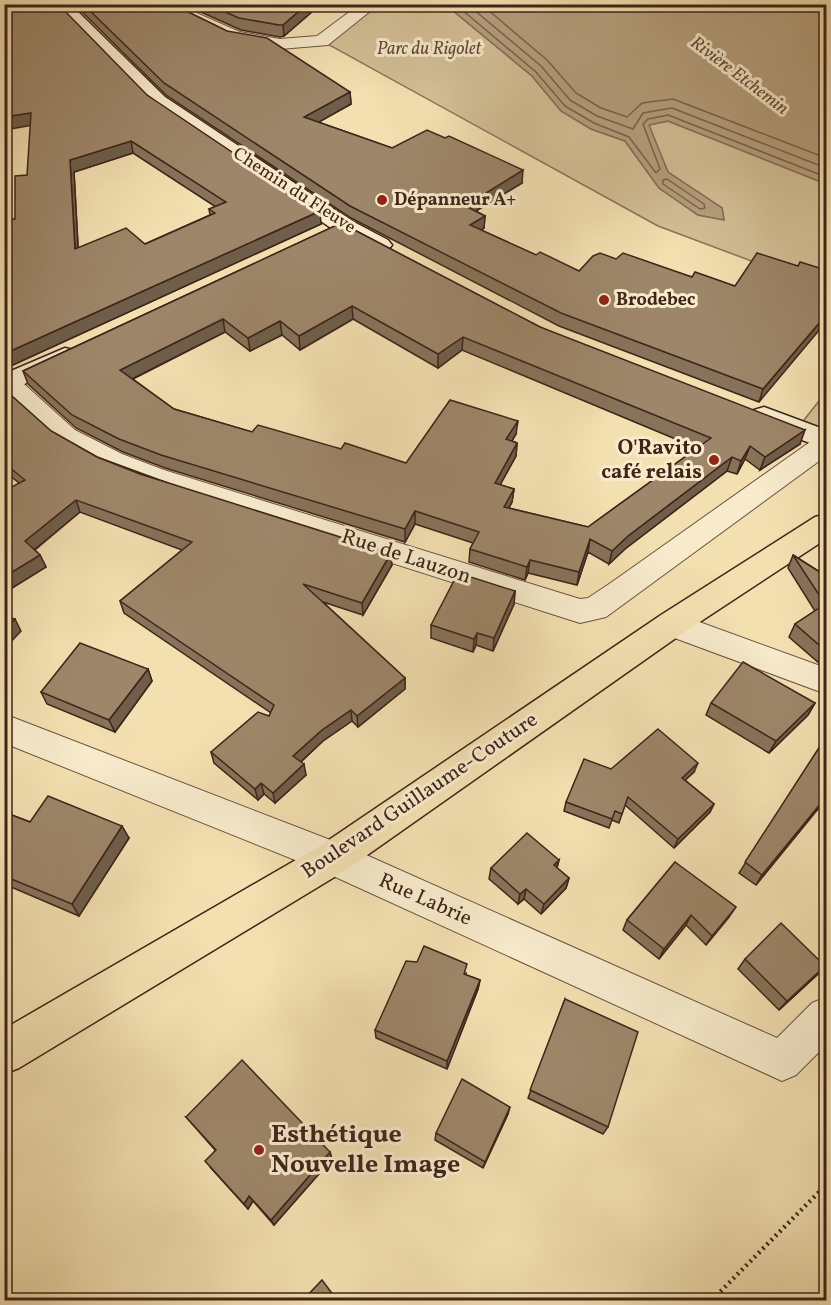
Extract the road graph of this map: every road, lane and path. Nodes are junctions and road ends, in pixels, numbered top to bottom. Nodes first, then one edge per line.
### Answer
1 (60, 4) edge
2 (160, 4) edge
3 (371, 4) edge
4 (404, 258) edge
5 (83, 348) edge
6 (5, 383) edge
7 (743, 408) edge
8 (826, 442) edge
9 (826, 525) edge
10 (672, 624) junction
11 (826, 681) edge
12 (4, 728) edge
13 (333, 858) junction
14 (826, 1017) edge
15 (4, 1053) edge
16 (826, 1185) edge
17 (712, 1300) edge

1 - 4 street, Chemin du Fleuve
2 - 3 street
5 - 6 street
6 - 8 street, Rue de Lauzon
7 - 8 street
9 - 10 main road, Boulevard Guillaume-Couture
10 - 11 street
10 - 13 main road, Boulevard Guillaume-Couture
12 - 13 street, Rue Labrie
13 - 14 street, Rue Labrie
13 - 15 main road, Boulevard Guillaume-Couture
16 - 17 path

